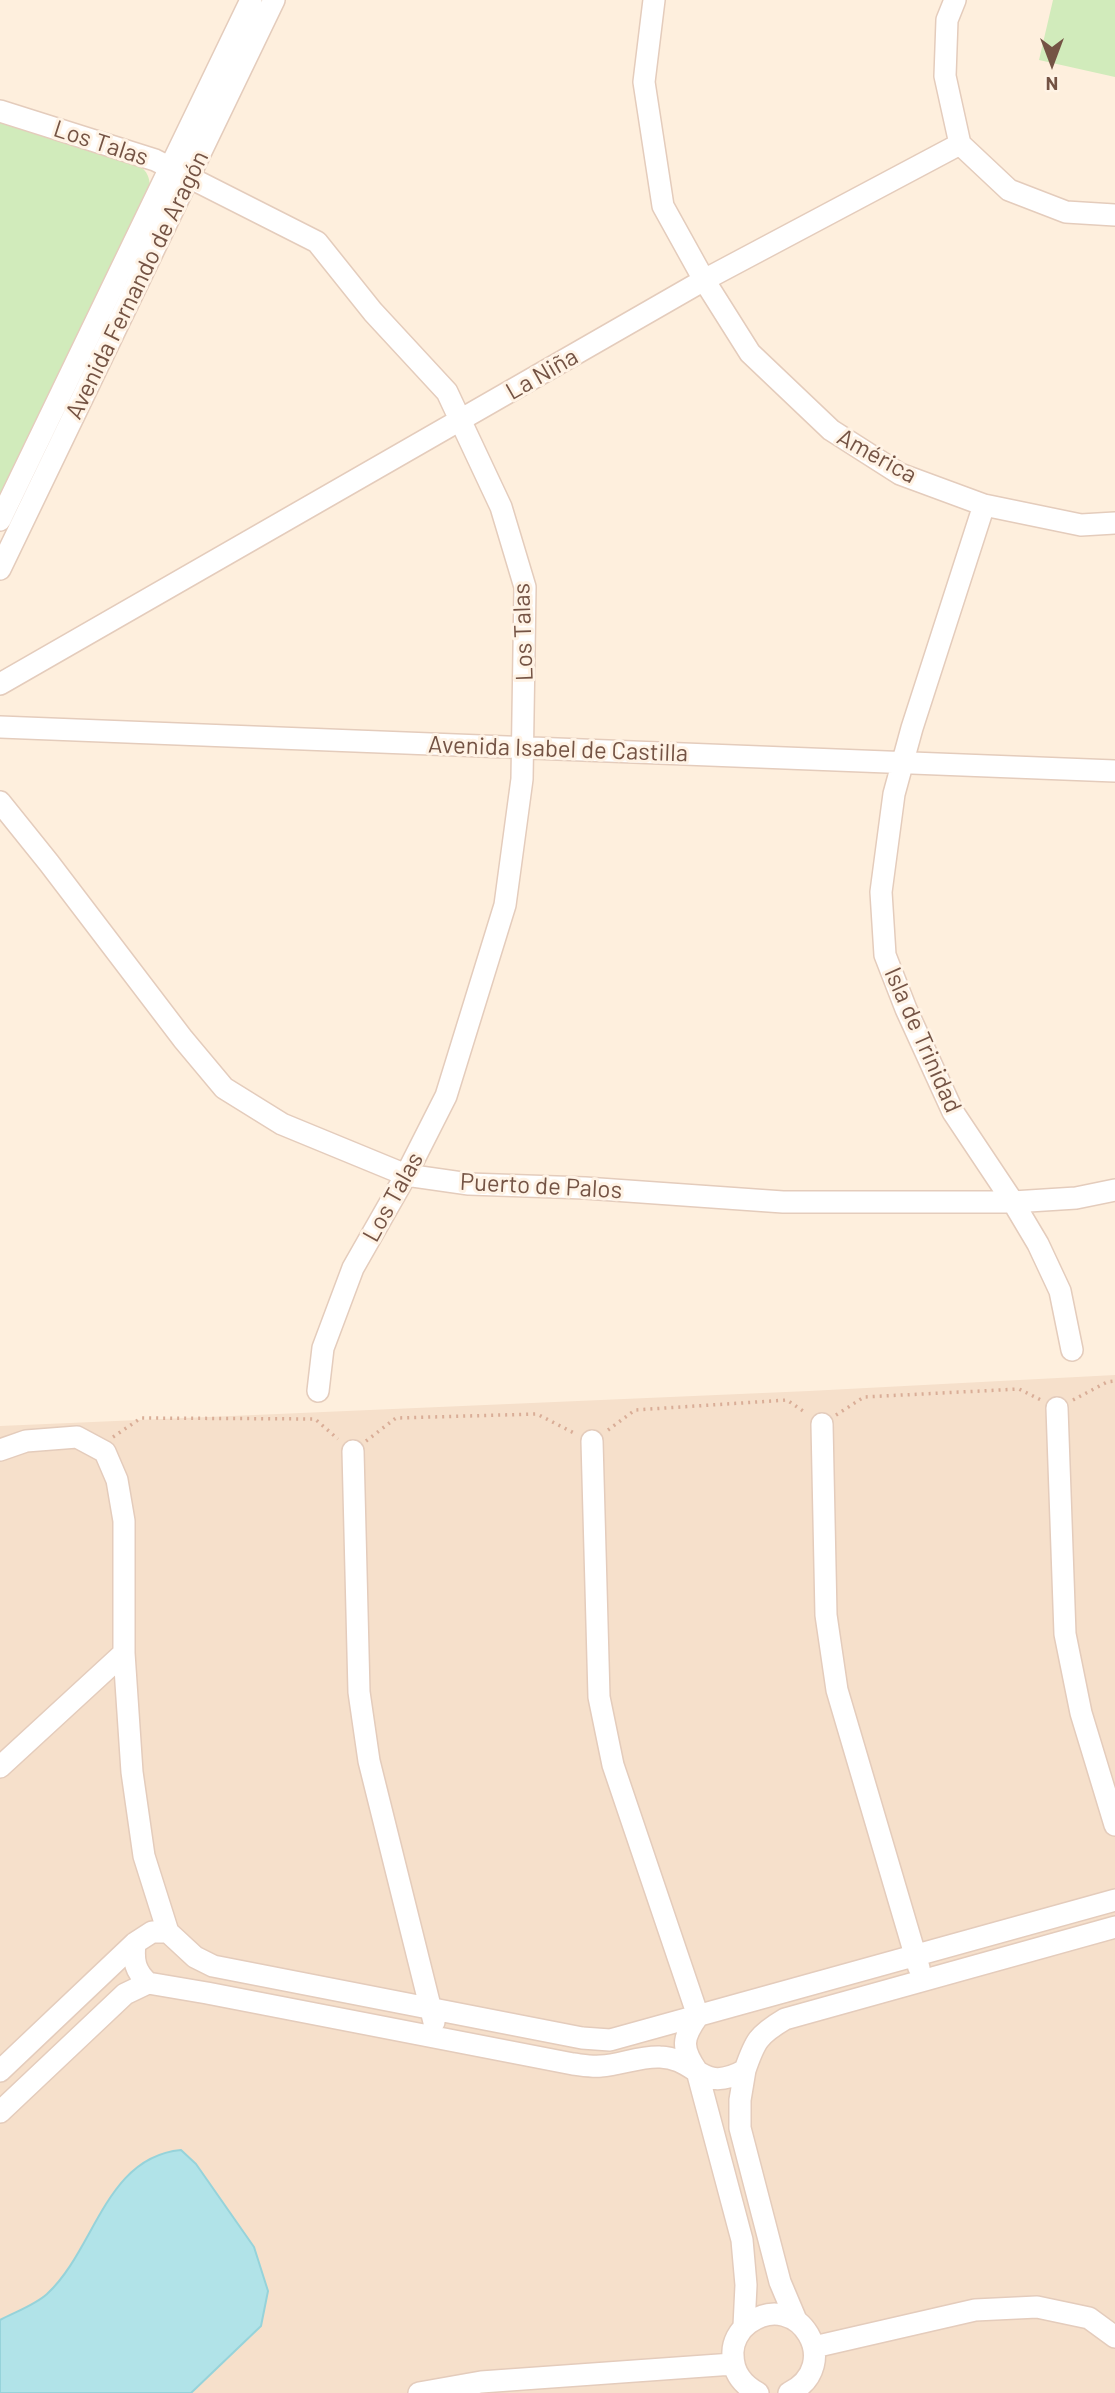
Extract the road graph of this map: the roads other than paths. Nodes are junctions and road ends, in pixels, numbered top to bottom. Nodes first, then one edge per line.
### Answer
1 (251, 0) edge
2 (274, 0) edge
3 (654, 0) edge
4 (955, 0) edge
5 (0, 111) edge
6 (960, 144) junction
7 (180, 173) junction
8 (1115, 215) edge
9 (704, 280) junction
10 (460, 420) junction
11 (984, 505) junction
12 (0, 520) edge
13 (1115, 523) edge
14 (0, 569) edge
15 (0, 684) edge
16 (0, 727) edge
17 (523, 747) junction
18 (903, 761) junction
19 (1115, 771) edge
20 (0, 802) edge
21 (406, 1175) junction
22 (1115, 1190) edge
23 (1013, 1202) junction
24 (1072, 1350) dead end
25 (318, 1391) dead end
26 (1057, 1408) road end
27 (822, 1424) road end
28 (592, 1441) road end
29 (2, 1449) edge
30 (353, 1451) road end
31 (124, 1653) junction
32 (0, 1767) edge
33 (1115, 1825) edge
34 (1115, 1900) edge
35 (1115, 1927) edge
36 (168, 1932) junction
37 (135, 1943) junction
38 (188, 1951) junction
39 (914, 1956) junction
40 (924, 1980) junction
41 (148, 1983) junction
42 (171, 1987) junction
43 (735, 2006) junction
44 (432, 2010) junction
45 (698, 2016) junction
46 (437, 2038) junction
47 (759, 2038) junction
48 (746, 2070) junction
49 (0, 2071) edge
50 (696, 2071) junction
51 (0, 2112) edge
52 (796, 2320) junction
53 (744, 2326) junction
54 (1115, 2337) edge
55 (814, 2347) junction
56 (733, 2364) junction
57 (419, 2393) edge
58 (758, 2393) edge
59 (789, 2393) edge

1 - 7 street, Avenida Fernando de Aragón
2 - 7 street, Avenida Fernando de Aragón
3 - 9 street, América
4 - 6 street
5 - 7 street, Los Talas
6 - 8 street
6 - 9 street, La Niña
7 - 10 street, Los Talas
7 - 12 street, Avenida Fernando de Aragón
7 - 14 street, Avenida Fernando de Aragón
9 - 10 street, La Niña
9 - 11 street, América
10 - 15 street, La Niña
10 - 17 street, Los Talas
11 - 13 street, América
11 - 18 street, Isla de Trinidad
16 - 17 street, Avenida Isabel de Castilla
17 - 18 street, Avenida Isabel de Castilla
17 - 21 street, Los Talas
18 - 19 street, Avenida Isabel de Castilla
18 - 23 street, Isla de Trinidad
20 - 21 street, Puerto de Palos
21 - 23 street, Puerto de Palos
21 - 25 street, Los Talas
22 - 23 street, Puerto de Palos
23 - 24 street, Isla de Trinidad
26 - 33 street
27 - 39 street
28 - 45 street
29 - 31 street
30 - 44 street
31 - 32 street
31 - 36 street
34 - 39 street
35 - 40 street
36 - 37 street
36 - 38 street
37 - 41 street
37 - 49 street
38 - 42 street
38 - 44 street
39 - 40 street
39 - 43 street
40 - 47 street
41 - 42 street
41 - 51 street
42 - 46 street
43 - 45 street
43 - 47 street
44 - 45 street
44 - 46 street
45 - 50 street
46 - 50 street
47 - 48 street
48 - 50 street
48 - 52 street
50 - 53 street
52 - 53 street
52 - 55 street
53 - 56 street
54 - 55 street
55 - 59 street
56 - 57 street
56 - 58 street

